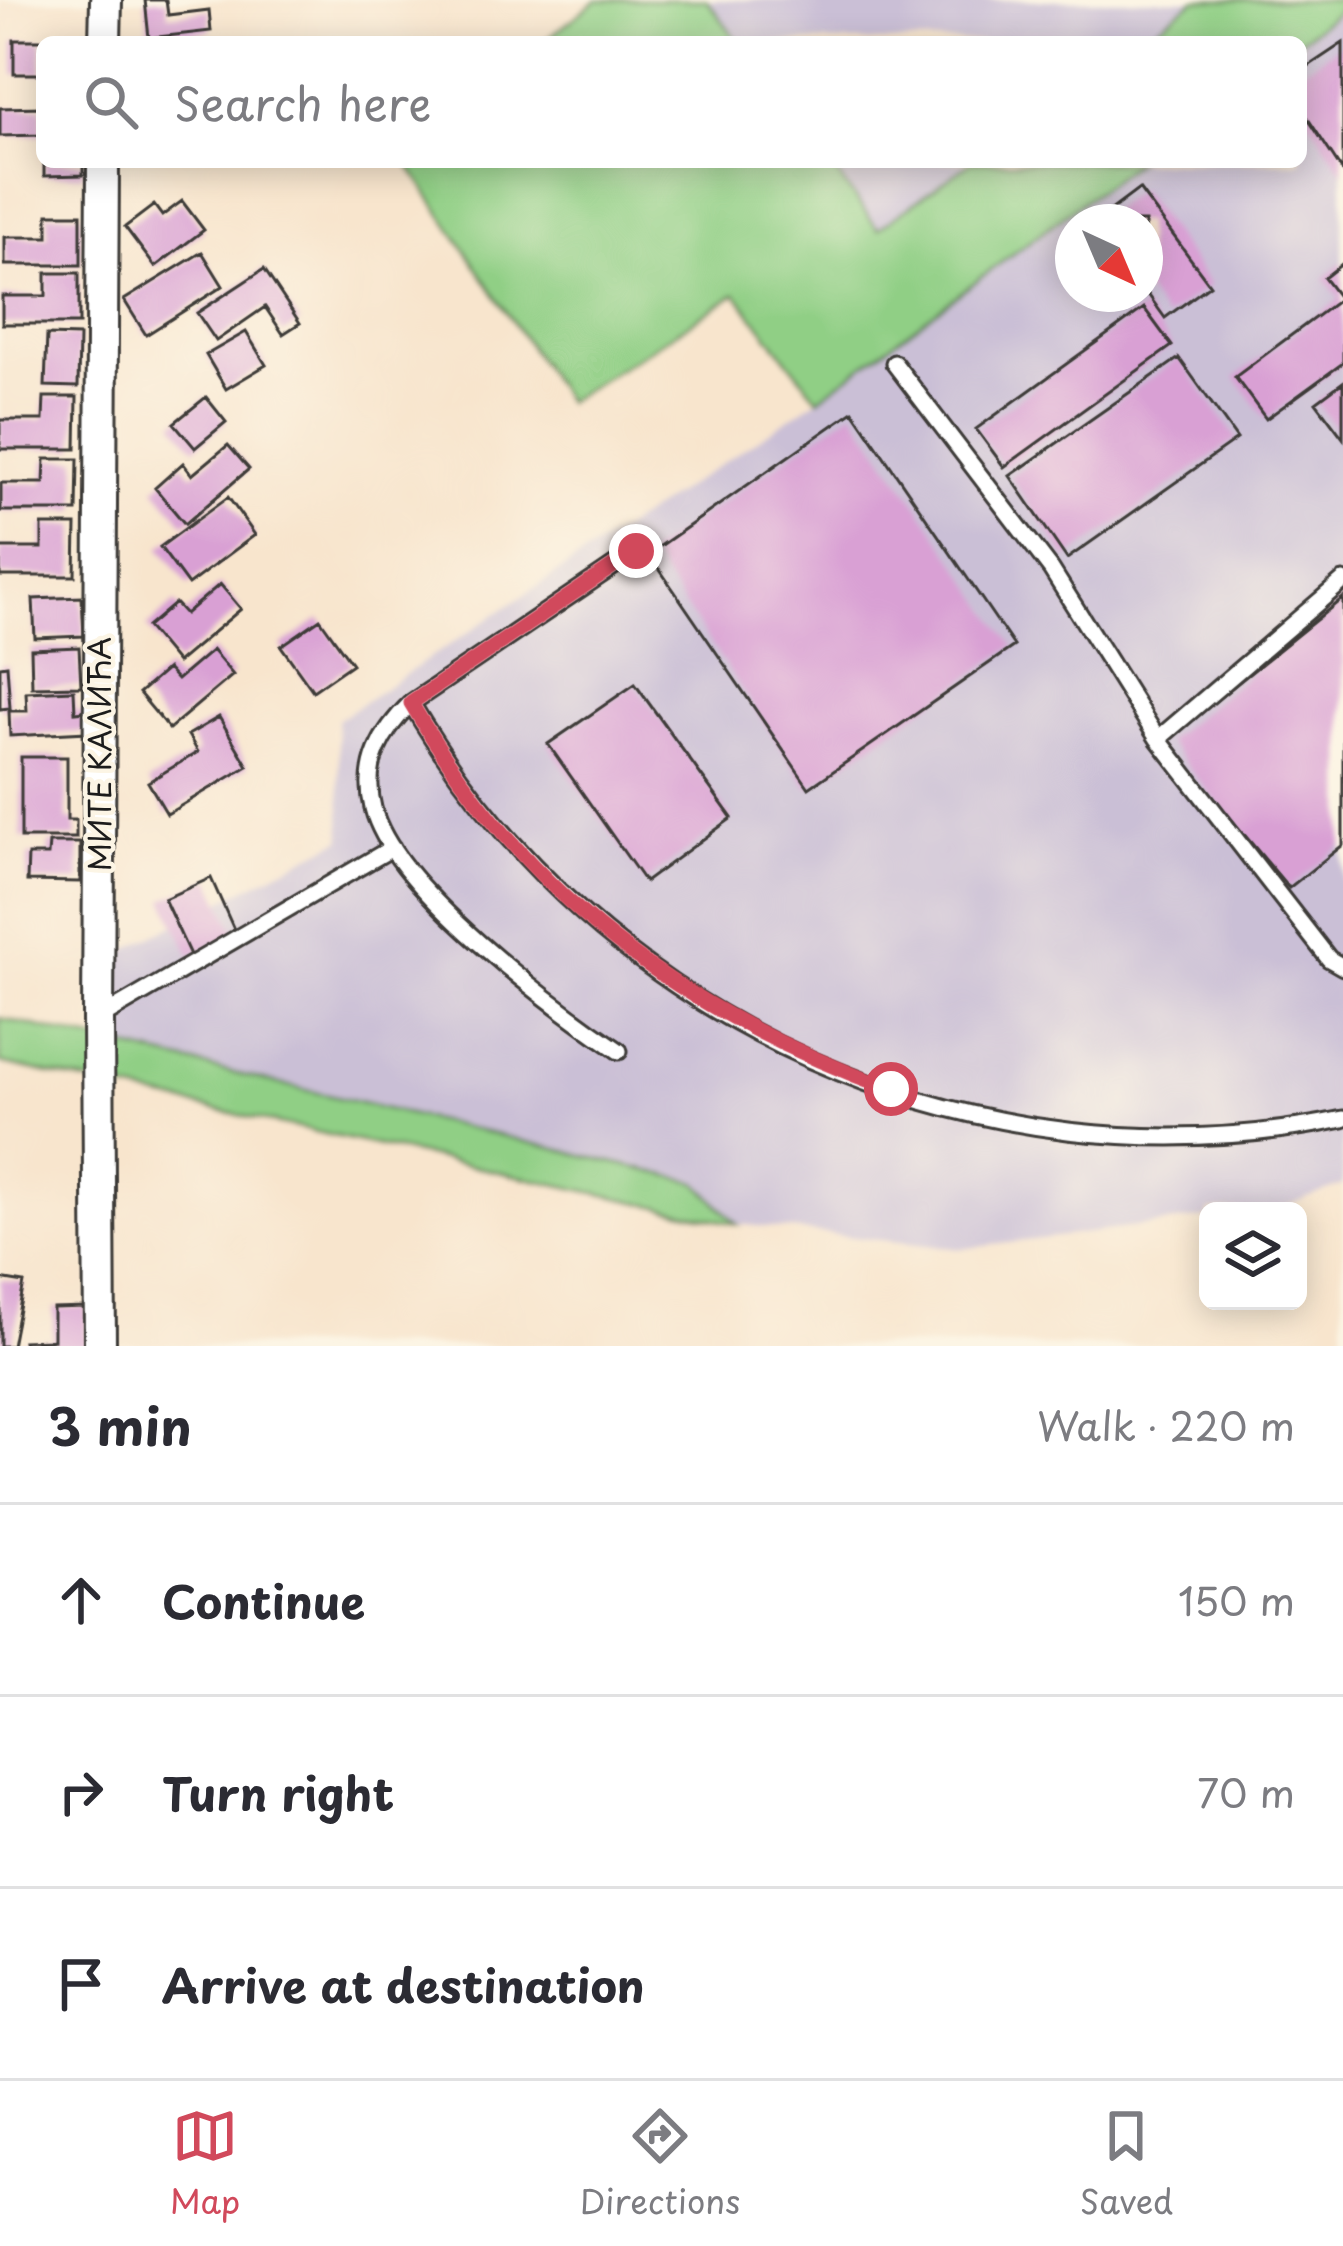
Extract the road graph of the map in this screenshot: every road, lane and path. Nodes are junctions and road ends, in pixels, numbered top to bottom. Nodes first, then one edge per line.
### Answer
1 (106, 0) edge
2 (105, 36) edge
3 (103, 168) edge
4 (894, 363) dead end
5 (636, 551) dead end
6 (1343, 581) edge
7 (411, 703) junction
8 (1158, 740) junction
9 (392, 848) junction
10 (1343, 967) edge
11 (98, 1019) junction
12 (619, 1051) dead end
13 (1343, 1119) edge
14 (100, 1346) edge

1 - 2 street
3 - 11 street, МИТЕ КАЛИЋА
4 - 8 lane
5 - 7 lane
6 - 8 lane
7 - 9 lane
7 - 13 lane
8 - 10 lane
9 - 11 lane
9 - 12 lane
11 - 14 street, МИТЕ КАЛИЋА

